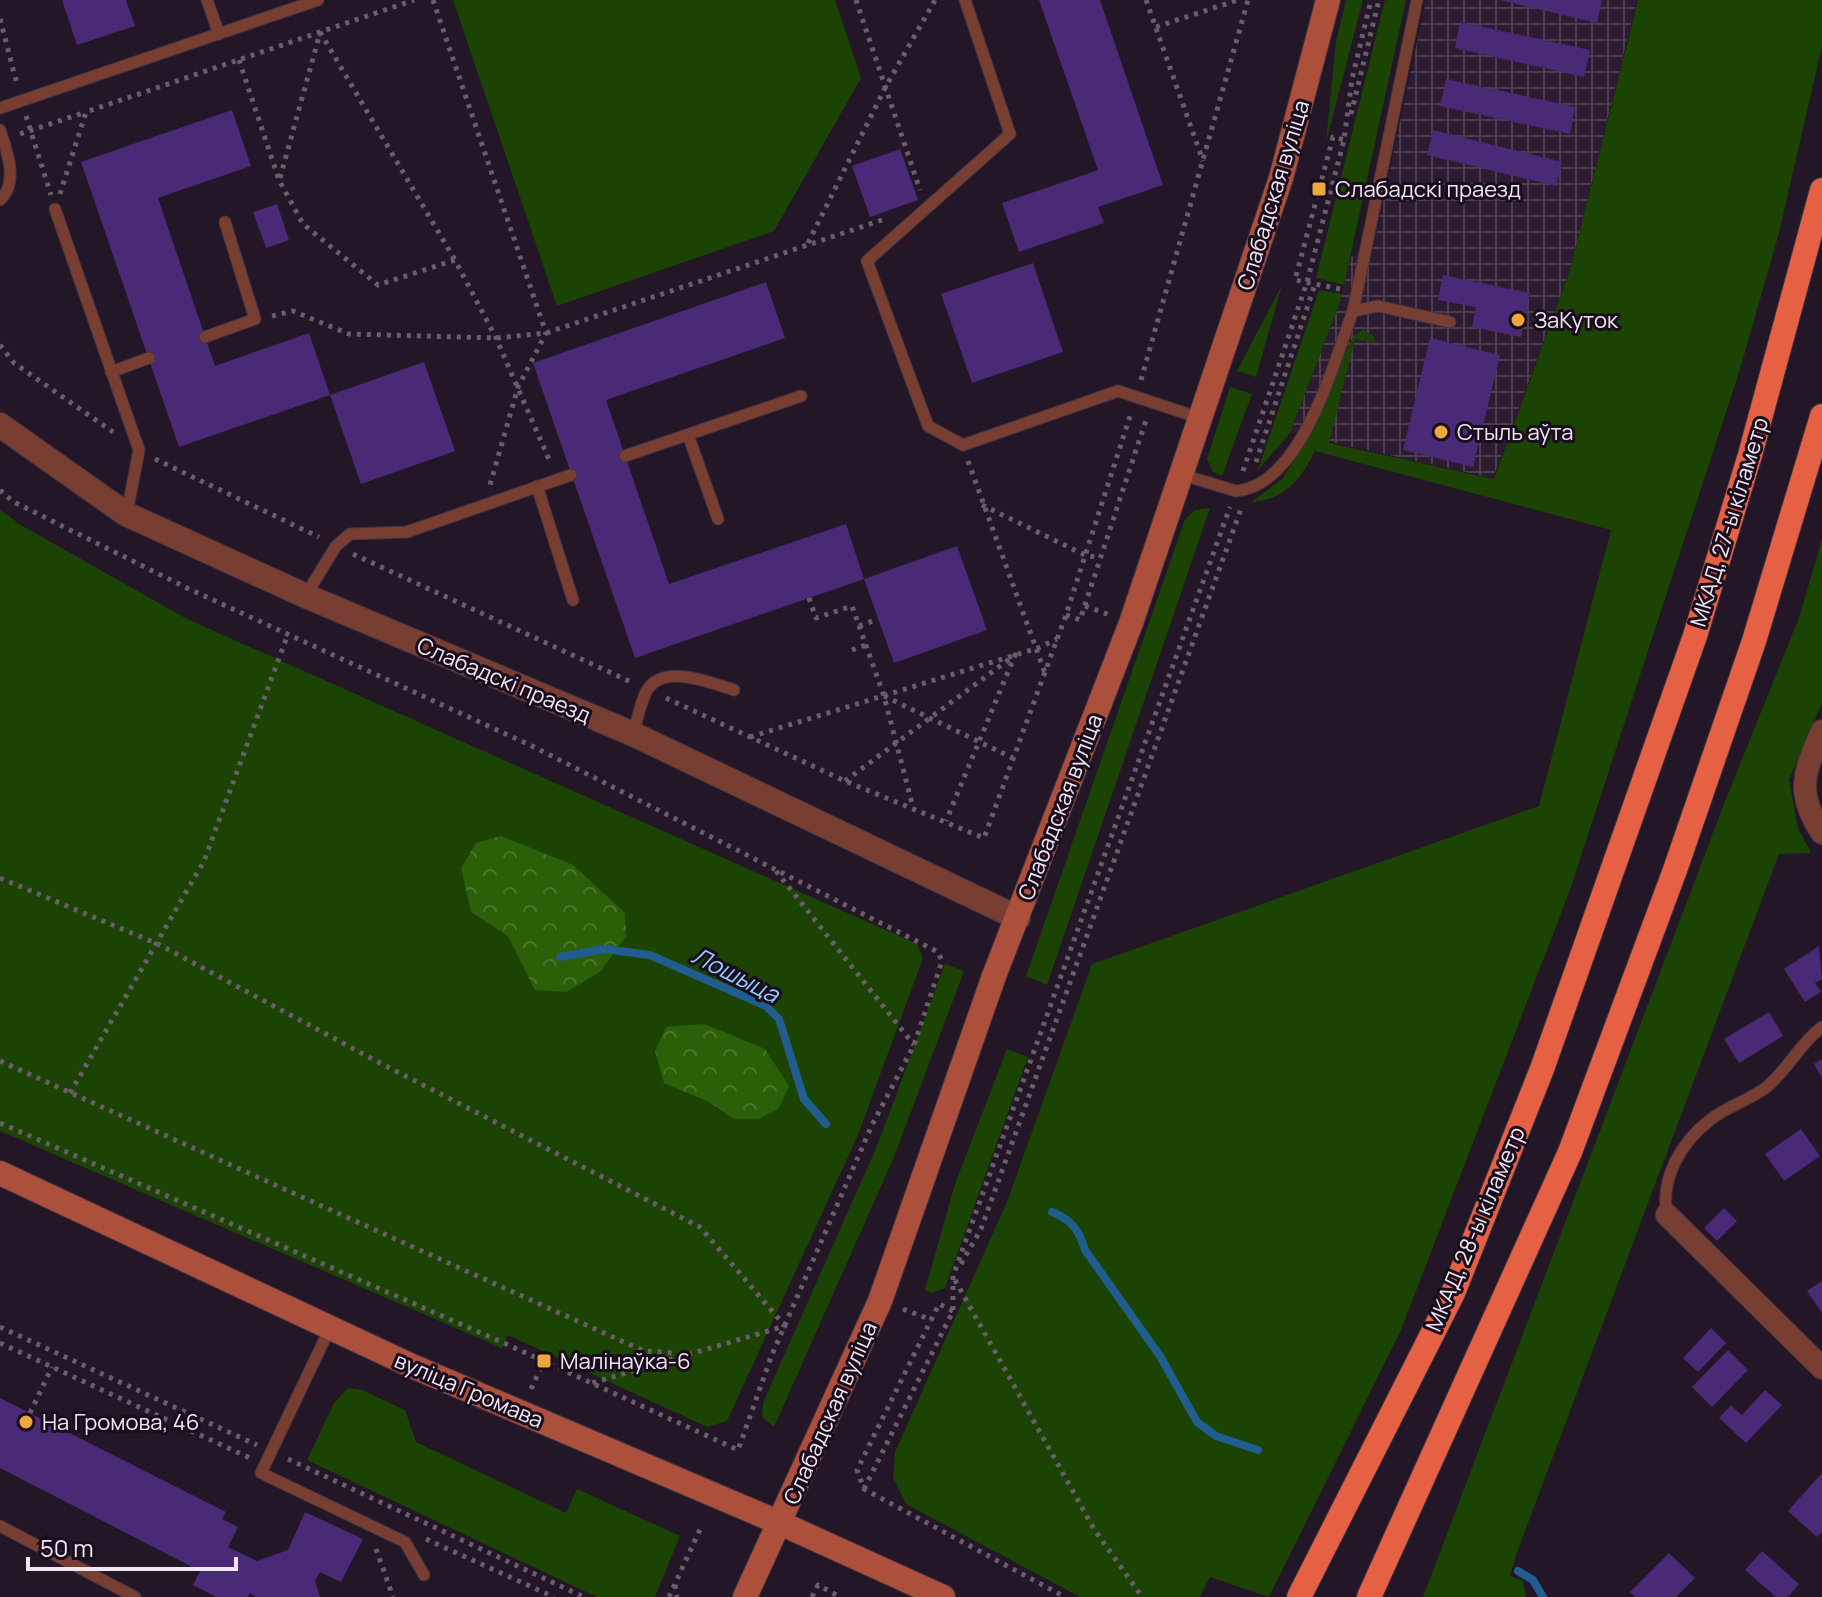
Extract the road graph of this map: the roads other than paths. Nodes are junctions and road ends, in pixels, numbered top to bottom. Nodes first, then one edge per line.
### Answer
1 (207, 0) edge
2 (318, 0) edge
3 (965, 0) edge
4 (1328, 0) edge
5 (1417, 0) edge
6 (219, 34) junction
7 (0, 108) edge
8 (0, 130) edge
9 (1822, 190) edge
10 (0, 200) edge
11 (55, 209) road end
12 (225, 222) dead end
13 (1353, 311) junction
14 (1450, 322) dead end
15 (205, 337) dead end
16 (149, 358) dead end
17 (111, 372) junction
18 (801, 396) dead end
19 (1822, 416) edge
20 (1201, 418) junction
21 (0, 425) edge
22 (688, 435) junction
23 (625, 456) dead end
24 (571, 475) dead end
25 (1183, 475) junction
26 (537, 486) junction
27 (126, 514) junction
28 (718, 519) dead end
29 (306, 596) junction
30 (573, 600) dead end
31 (734, 690) dead end
32 (1822, 731) edge
33 (633, 734) junction
34 (1822, 833) edge
35 (1621, 848) joint
36 (1018, 918) junction
37 (1822, 1027) edge
38 (0, 1173) edge
39 (1667, 1215) joint
40 (330, 1328) junction
41 (1822, 1368) edge
42 (780, 1523) junction
43 (0, 1526) edge
44 (424, 1575) dead end
45 (135, 1597) edge
46 (745, 1597) edge
47 (943, 1597) edge
48 (1299, 1597) edge
49 (1369, 1597) edge

1 - 6 lane
2 - 6 lane
3 - 20 lane
4 - 20 main road, Слабадская вуліца
5 - 13 lane
6 - 7 lane
8 - 10 lane
9 - 35 highway, МКАД, 27-ы кіламетр
11 - 17 lane
12 - 15 lane
13 - 14 lane
13 - 25 lane
16 - 17 lane
17 - 27 lane
18 - 22 lane
19 - 49 highway
20 - 25 main road, Слабадская вуліца
21 - 27 street, Слабадскі праезд
22 - 23 lane
22 - 28 lane
24 - 26 lane
25 - 36 main road, Слабадская вуліца
26 - 29 lane
26 - 30 lane
27 - 29 street, Слабадскі праезд
29 - 33 street, Слабадскі праезд
31 - 33 lane
32 - 34 street
33 - 36 street, Слабадскі праезд
35 - 48 highway, МКАД, 28-ы кіламетр
36 - 42 main road, Слабадская вуліца
37 - 39 lane
38 - 40 main road, вуліца Громава
39 - 41 street
40 - 42 main road, вуліца Громава
40 - 44 lane
42 - 46 main road, Слабадская вуліца
42 - 47 main road, вуліца Громава
43 - 45 lane

